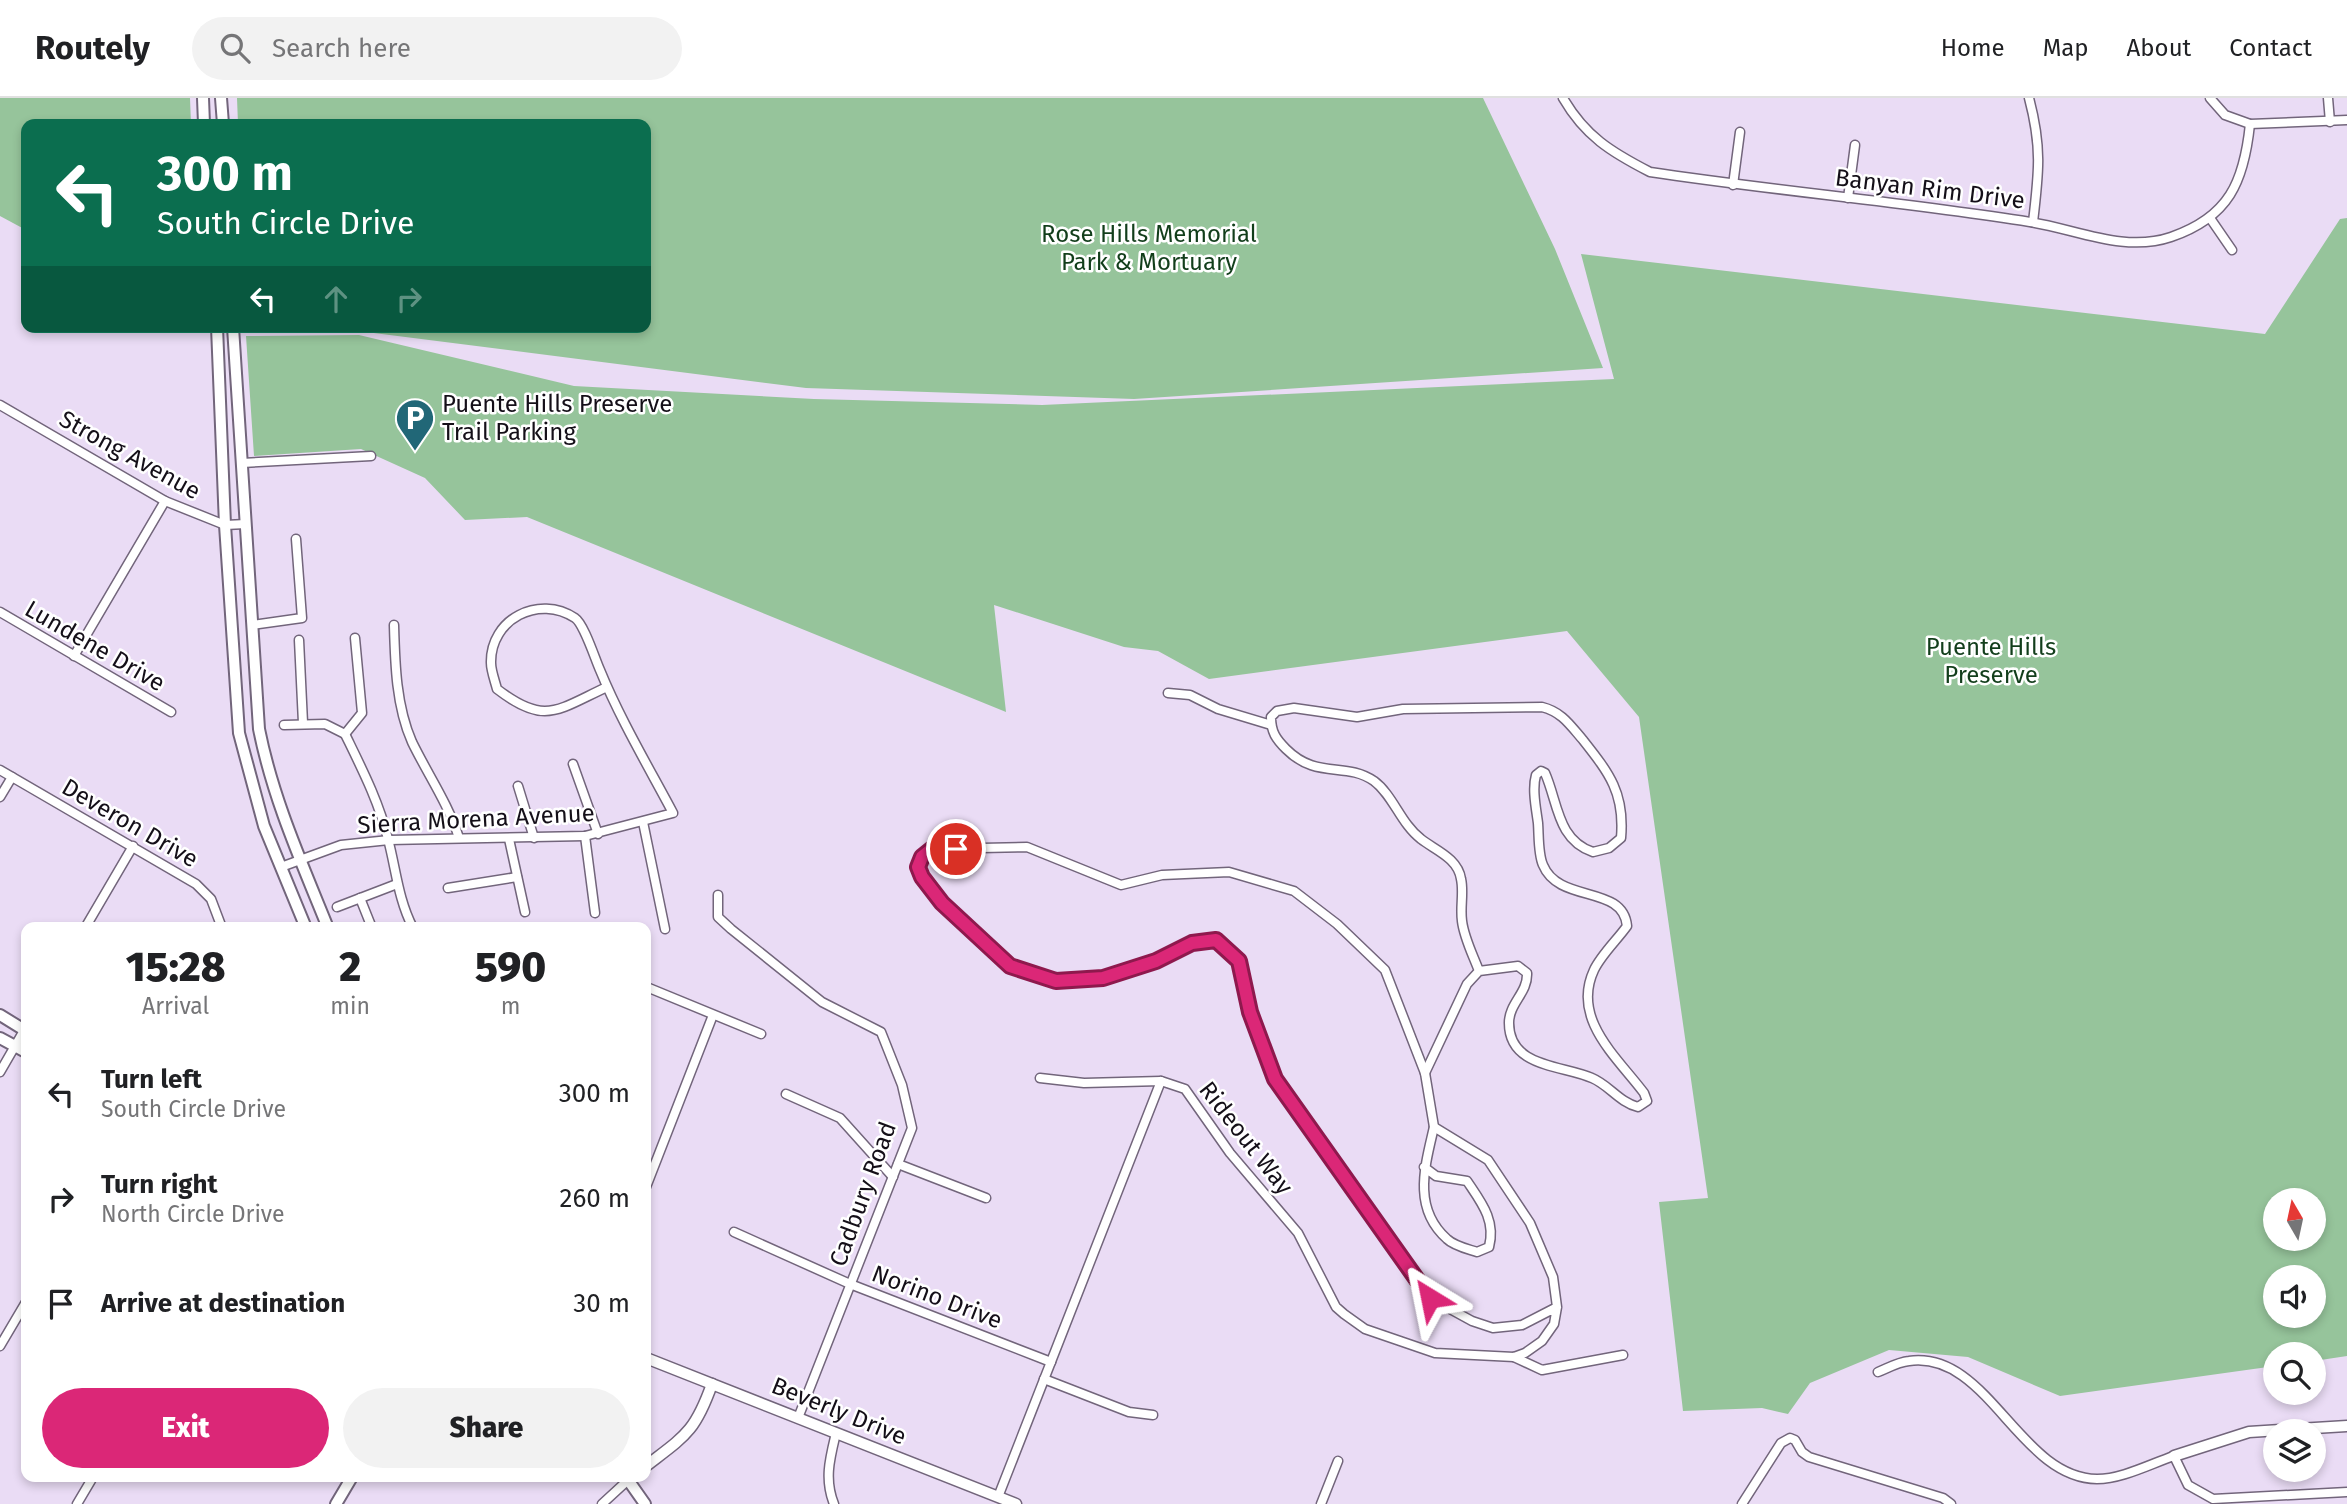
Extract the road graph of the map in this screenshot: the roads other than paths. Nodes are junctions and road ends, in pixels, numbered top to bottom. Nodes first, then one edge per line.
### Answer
1 (203, 98) edge
2 (222, 98) edge
3 (1563, 98) edge
4 (2029, 98) edge
5 (2210, 98) edge
6 (2328, 98) edge
7 (204, 119) edge
8 (223, 119) edge
9 (2347, 120) edge
10 (2330, 122) junction
11 (2250, 124) junction
12 (1740, 132) dead end
13 (1855, 145) dead end
14 (1733, 185) junction
15 (1848, 198) junction
16 (2210, 218) junction
17 (2033, 222) junction
18 (2232, 250) dead end
19 (217, 333) edge
20 (233, 333) edge
21 (0, 405) edge
22 (371, 456) dead end
23 (242, 463) junction
24 (165, 501) junction
25 (246, 524) junction
26 (225, 525) junction
27 (296, 539) dead end
28 (0, 612) edge
29 (252, 625) junction
30 (394, 625) dead end
31 (355, 638) dead end
32 (299, 640) dead end
33 (74, 656) junction
34 (607, 687) junction
35 (1168, 693) dead end
36 (171, 712) dead end
37 (303, 723) junction
38 (1271, 724) junction
39 (284, 725) dead end
40 (345, 734) junction
41 (573, 764) dead end
42 (0, 770) edge
43 (12, 777) junction
44 (518, 786) dead end
45 (0, 797) edge
46 (643, 822) junction
47 (598, 834) junction
48 (585, 836) junction
49 (460, 838) junction
50 (509, 838) junction
51 (534, 838) junction
52 (388, 839) junction
53 (133, 846) junction
54 (299, 860) junction
55 (281, 867) junction
56 (517, 877) junction
57 (397, 884) junction
58 (448, 888) dead end
59 (718, 895) dead end
60 (359, 898) junction
61 (337, 907) dead end
62 (525, 912) dead end
63 (595, 913) dead end
64 (89, 922) edge
65 (219, 922) edge
66 (304, 922) edge
67 (325, 922) edge
68 (369, 922) edge
69 (411, 922) edge
70 (665, 929) dead end
71 (1479, 971) junction
72 (651, 989) edge
73 (0, 1015) edge
74 (713, 1015) junction
75 (21, 1026) edge
76 (761, 1034) dead end
77 (21, 1037) edge
78 (0, 1038) edge
79 (15, 1046) junction
80 (21, 1049) edge
81 (0, 1072) edge
82 (1425, 1073) junction
83 (1040, 1078) dead end
84 (1161, 1081) junction
85 (786, 1094) dead end
86 (1434, 1127) junction
87 (898, 1164) junction
88 (1424, 1167) junction
89 (651, 1174) edge
90 (892, 1177) junction
91 (986, 1198) dead end
92 (734, 1232) dead end
93 (850, 1284) junction
94 (1557, 1307) junction
95 (21, 1310) edge
96 (0, 1346) edge
97 (1623, 1355) dead end
98 (1514, 1357) junction
99 (651, 1360) edge
100 (1051, 1362) junction
101 (1878, 1372) dead end
102 (1044, 1379) junction
103 (712, 1384) junction
104 (1153, 1415) dead end
105 (797, 1418) junction
106 (2347, 1426) edge
107 (836, 1433) junction
108 (2174, 1456) junction
109 (1338, 1461) dead end
110 (651, 1462) edge
111 (90, 1482) edge
112 (349, 1482) edge
113 (624, 1482) edge
114 (631, 1482) edge
115 (2347, 1492) edge
116 (998, 1497) junction
117 (77, 1504) edge
118 (337, 1504) edge
119 (602, 1504) edge
120 (645, 1504) edge
121 (834, 1504) edge
122 (1016, 1504) edge
123 (1322, 1504) edge
124 (1742, 1504) edge
125 (1951, 1504) edge

1 - 7 main road
2 - 8 main road
3 - 14 street, Banyan Rim Drive
4 - 17 street
5 - 11 street
6 - 10 street
9 - 10 street
10 - 11 street
11 - 16 street, Banyan Rim Drive
12 - 14 street
13 - 15 street
14 - 15 street, Banyan Rim Drive
15 - 17 street, Banyan Rim Drive
16 - 17 street, Banyan Rim Drive
16 - 18 street
19 - 26 main road
20 - 23 main road
21 - 24 street, Strong Avenue
22 - 23 street
23 - 25 main road
24 - 26 street, Strong Avenue
24 - 33 street
25 - 26 street, Strong Avenue
25 - 29 main road
26 - 55 main road
27 - 29 street
28 - 33 street, Lundene Drive
29 - 54 main road
30 - 49 street
31 - 40 street
32 - 37 street
33 - 36 street, Lundene Drive
34 - 34 street
34 - 46 street, Sierra Morena Avenue
35 - 38 street
37 - 39 street
37 - 40 street
38 - 71 street
38 - 71 street
40 - 52 street
41 - 47 street
42 - 43 street, Deveron Drive
43 - 45 street
43 - 53 street, Deveron Drive
44 - 51 street
46 - 47 street, Sierra Morena Avenue
46 - 70 street
47 - 48 street, Sierra Morena Avenue
48 - 51 street, Sierra Morena Avenue
48 - 63 street
49 - 50 street, Sierra Morena Avenue
49 - 52 street, Sierra Morena Avenue
50 - 51 street, Sierra Morena Avenue
50 - 56 street
52 - 54 street, Sierra Morena Avenue
52 - 57 street
53 - 64 street
53 - 65 street, Deveron Drive
54 - 55 street, Sierra Morena Avenue
54 - 67 main road
55 - 66 main road
56 - 58 street
56 - 62 street
57 - 60 street
57 - 69 street
59 - 87 street, Cadbury Road
60 - 61 street
60 - 68 street
71 - 82 street
72 - 74 street
73 - 75 main road
74 - 76 street
74 - 89 street
77 - 79 street
78 - 79 main road
79 - 80 main road
79 - 81 street
82 - 86 street
82 - 94 street
83 - 84 street
84 - 98 street, Rideout Way
84 - 100 street, Rideout Way
85 - 90 street
86 - 88 street
86 - 94 street
87 - 90 street, Cadbury Road
87 - 91 street
88 - 88 street
90 - 93 street, Cadbury Road
92 - 93 street, Norino Drive
93 - 100 street, Norino Drive
93 - 105 street, Cadbury Road
94 - 98 street
95 - 96 street
97 - 98 street, Rideout Way
99 - 103 street, Beverly Drive
100 - 102 street, Rideout Way
101 - 108 street
102 - 104 street
102 - 116 street, Rideout Way
103 - 105 street, Beverly Drive
103 - 110 street
105 - 107 street, Beverly Drive
106 - 108 street
107 - 116 street, Beverly Drive
107 - 121 street
108 - 115 street
109 - 123 street
111 - 117 street
112 - 118 main road
113 - 119 street
114 - 120 main road
116 - 122 street, Beverly Drive
124 - 125 street

